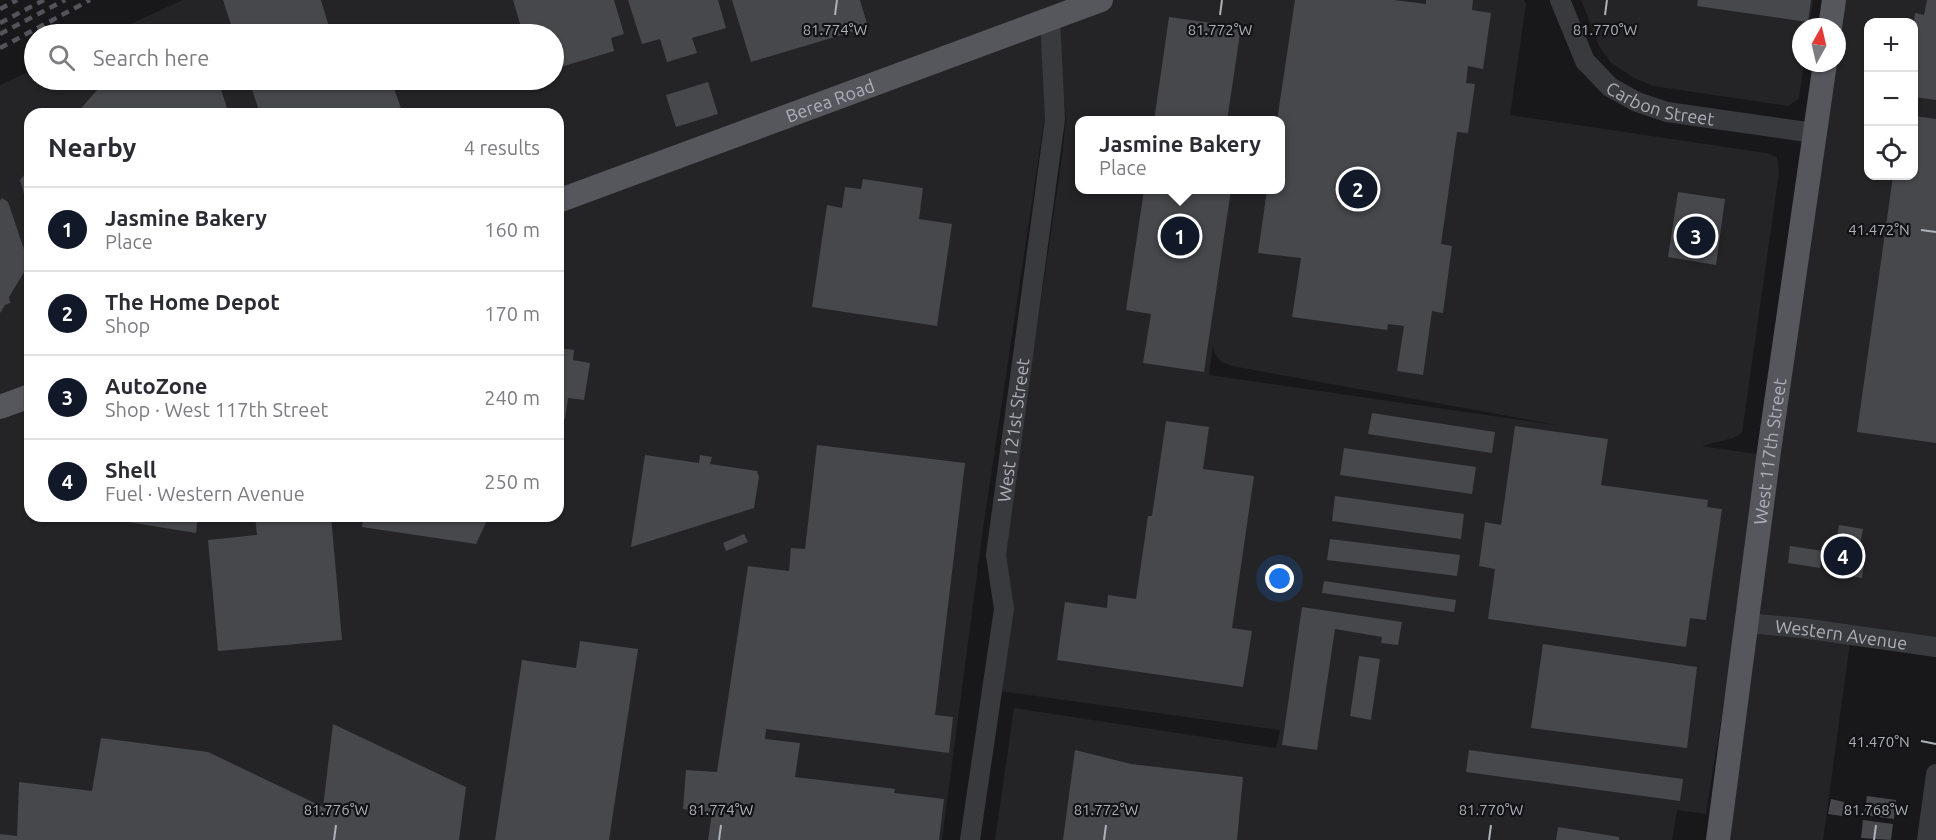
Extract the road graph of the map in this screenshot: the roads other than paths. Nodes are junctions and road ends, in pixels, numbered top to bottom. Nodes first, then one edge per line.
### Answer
1 (1101, 0) edge
2 (1560, 0) edge
3 (1834, 0) edge
4 (1050, 18) junction
5 (1831, 18) edge
6 (1824, 72) edge
7 (1814, 133) junction
8 (564, 199) edge
9 (24, 398) edge
10 (0, 407) edge
11 (1746, 623) junction
12 (1936, 647) edge
13 (1936, 774) edge
14 (970, 840) edge
15 (1718, 840) edge
16 (1927, 840) edge

1 - 4 main road, Berea Road
2 - 7 street, Carbon Street
3 - 5 main road
4 - 8 main road, Berea Road
4 - 14 street, West 121st Street
6 - 7 main road, West 117th Street
7 - 11 main road, West 117th Street
9 - 10 main road
11 - 12 street, Western Avenue
11 - 15 main road, West 117th Street
13 - 16 street

